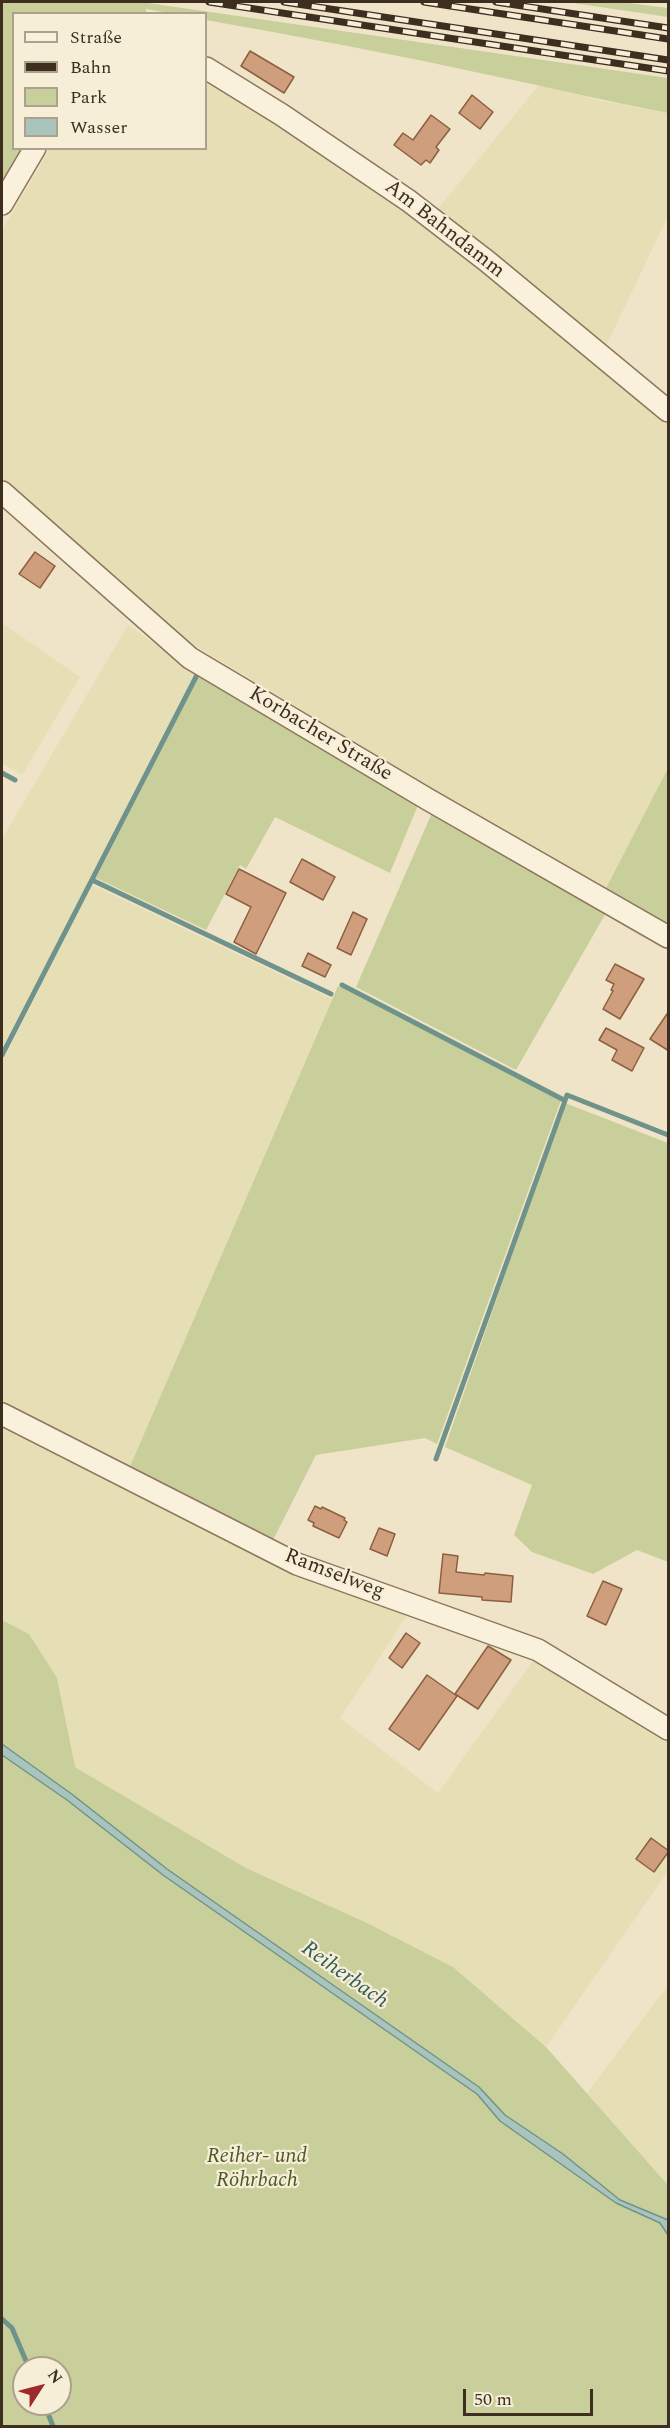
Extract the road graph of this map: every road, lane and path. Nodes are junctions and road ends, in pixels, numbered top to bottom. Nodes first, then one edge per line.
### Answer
1 (207, 69) edge
2 (34, 150) edge
3 (2, 204) edge
4 (669, 411) edge
5 (2, 492) edge
6 (669, 938) edge
7 (2, 1414) edge
8 (669, 1729) edge

1 - 4 street, Am Bahndamm
2 - 3 street
5 - 6 street, Korbacher Straße
7 - 8 street, Ramselweg

